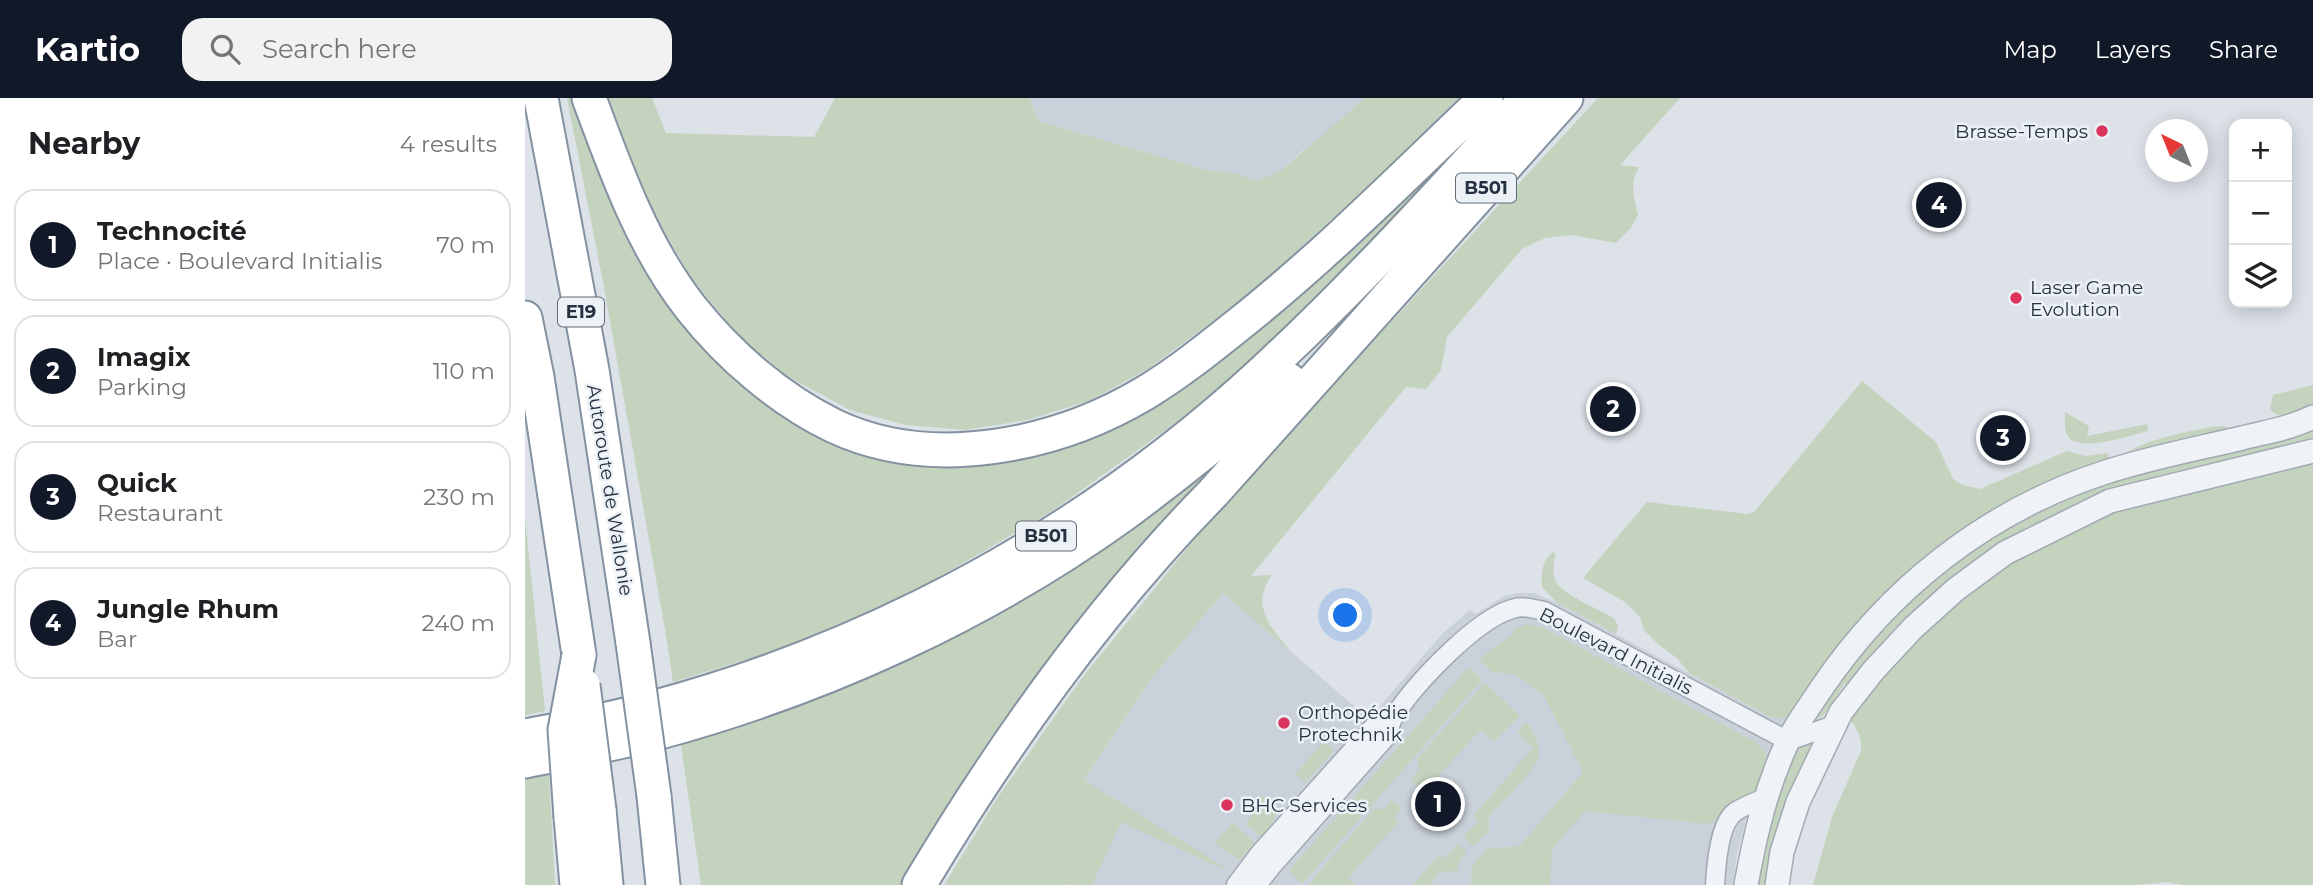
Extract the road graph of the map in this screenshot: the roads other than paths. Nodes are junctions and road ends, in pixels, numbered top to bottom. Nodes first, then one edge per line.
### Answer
1 (541, 98) edge
2 (589, 98) edge
3 (1486, 98) edge
4 (1527, 98) edge
5 (1566, 98) edge
6 (1405, 278) junction
7 (525, 318) edge
8 (2313, 417) edge
9 (2313, 451) edge
10 (1393, 717) junction
11 (1833, 725) junction
12 (525, 736) edge
13 (1788, 741) junction
14 (525, 761) edge
15 (1765, 798) junction
16 (585, 814) junction
17 (577, 885) edge
18 (606, 885) edge
19 (663, 885) edge
20 (919, 885) edge
21 (1236, 885) edge
22 (1257, 885) edge
23 (1715, 885) edge
24 (1747, 885) edge
25 (1777, 885) edge

1 - 19 highway, Autoroute de Wallonie / E19, bridge
2 - 3 highway
4 - 12 highway, B501
5 - 6 highway, B501
6 - 14 highway, B501
6 - 20 highway
7 - 16 highway, bridge
8 - 13 street
9 - 11 street
10 - 13 street, Boulevard Initialis
10 - 21 street, Boulevard Initialis
10 - 22 street, Boulevard Initialis
11 - 13 street
11 - 25 street
13 - 15 street
15 - 23 street
15 - 24 street
16 - 17 highway
16 - 18 highway

